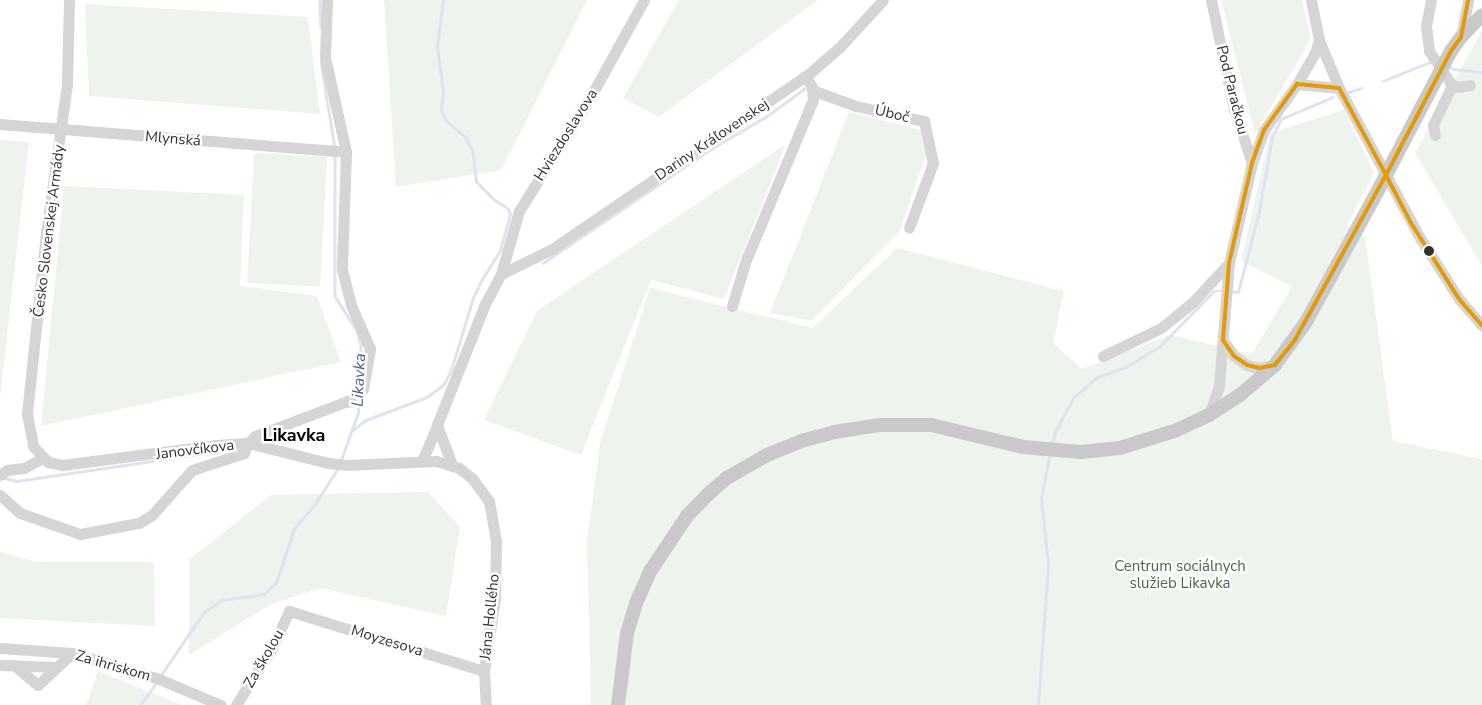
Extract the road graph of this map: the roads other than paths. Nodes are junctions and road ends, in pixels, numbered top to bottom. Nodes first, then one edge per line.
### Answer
1 (69, 0) edge
2 (327, 0) edge
3 (644, 0) edge
4 (883, 0) edge
5 (1211, 0) edge
6 (1311, 0) edge
7 (1431, 0) edge
8 (1468, 0) edge
9 (1482, 15) edge
10 (1461, 36) junction
11 (1319, 40) junction
12 (805, 76) junction
13 (1297, 84) junction
14 (1452, 85) junction
15 (1470, 85) dead end
16 (1339, 88) junction
17 (812, 90) junction
18 (0, 124) edge
19 (61, 129) junction
20 (1435, 135) dead end
21 (339, 152) junction
22 (1252, 163) junction
23 (909, 228) dead end
24 (509, 248) junction
25 (1229, 263) junction
26 (527, 264) junction
27 (501, 274) junction
28 (732, 306) dead end
29 (1482, 325) edge
30 (1223, 340) junction
31 (1103, 356) dead end
32 (1275, 365) junction
33 (363, 389) dead end
34 (350, 400) dead end
35 (1210, 415) junction
36 (437, 425) junction
37 (248, 443) junction
38 (43, 458) junction
39 (422, 461) junction
40 (452, 465) junction
41 (2, 471) edge
42 (0, 494) edge
43 (289, 611) joint
44 (0, 648) edge
45 (72, 653) junction
46 (0, 665) edge
47 (14, 665) junction
48 (57, 667) junction
49 (484, 671) junction
50 (221, 705) edge
51 (236, 705) edge
52 (486, 705) edge
53 (618, 705) edge

1 - 19 street, Česko Slovenskej Armády
2 - 21 street
3 - 24 street, Hviezdoslavova
4 - 12 street, Dariny Kráľovenskej
5 - 22 street, Pod Paračkou
6 - 11 street
7 - 14 street
8 - 10 street
9 - 10 main road
10 - 32 main road, bridge
11 - 13 street
11 - 16 street
12 - 17 street
12 - 26 street, Dariny Kráľovenskej
13 - 16 street
13 - 22 street
14 - 15 street
14 - 20 street
16 - 29 street
17 - 23 street, Úboč
17 - 28 street
18 - 19 street, Mlynská
19 - 21 street, Mlynská
19 - 38 street, Česko Slovenskej Armády
21 - 33 street
22 - 25 street
24 - 26 street
24 - 27 street, Hviezdoslavova
25 - 30 street
25 - 31 street
26 - 27 street, Dariny Kráľovenskej
27 - 36 street
30 - 32 street
30 - 35 street
32 - 35 main road
34 - 37 street
35 - 53 main road
36 - 39 street
36 - 40 street
37 - 38 street, Janovčíkova
37 - 39 street, Janovčíkova
37 - 42 street
38 - 41 street
39 - 40 street, Janovčíkova
40 - 49 street, Jána Hollého
43 - 49 street, Moyzesova
43 - 51 street, Za školou
44 - 45 street, Za ihriskom
45 - 48 street
45 - 50 street, Za ihriskom
46 - 47 street
47 - 48 street
47 - 48 street
49 - 52 street, Jána Hollého

